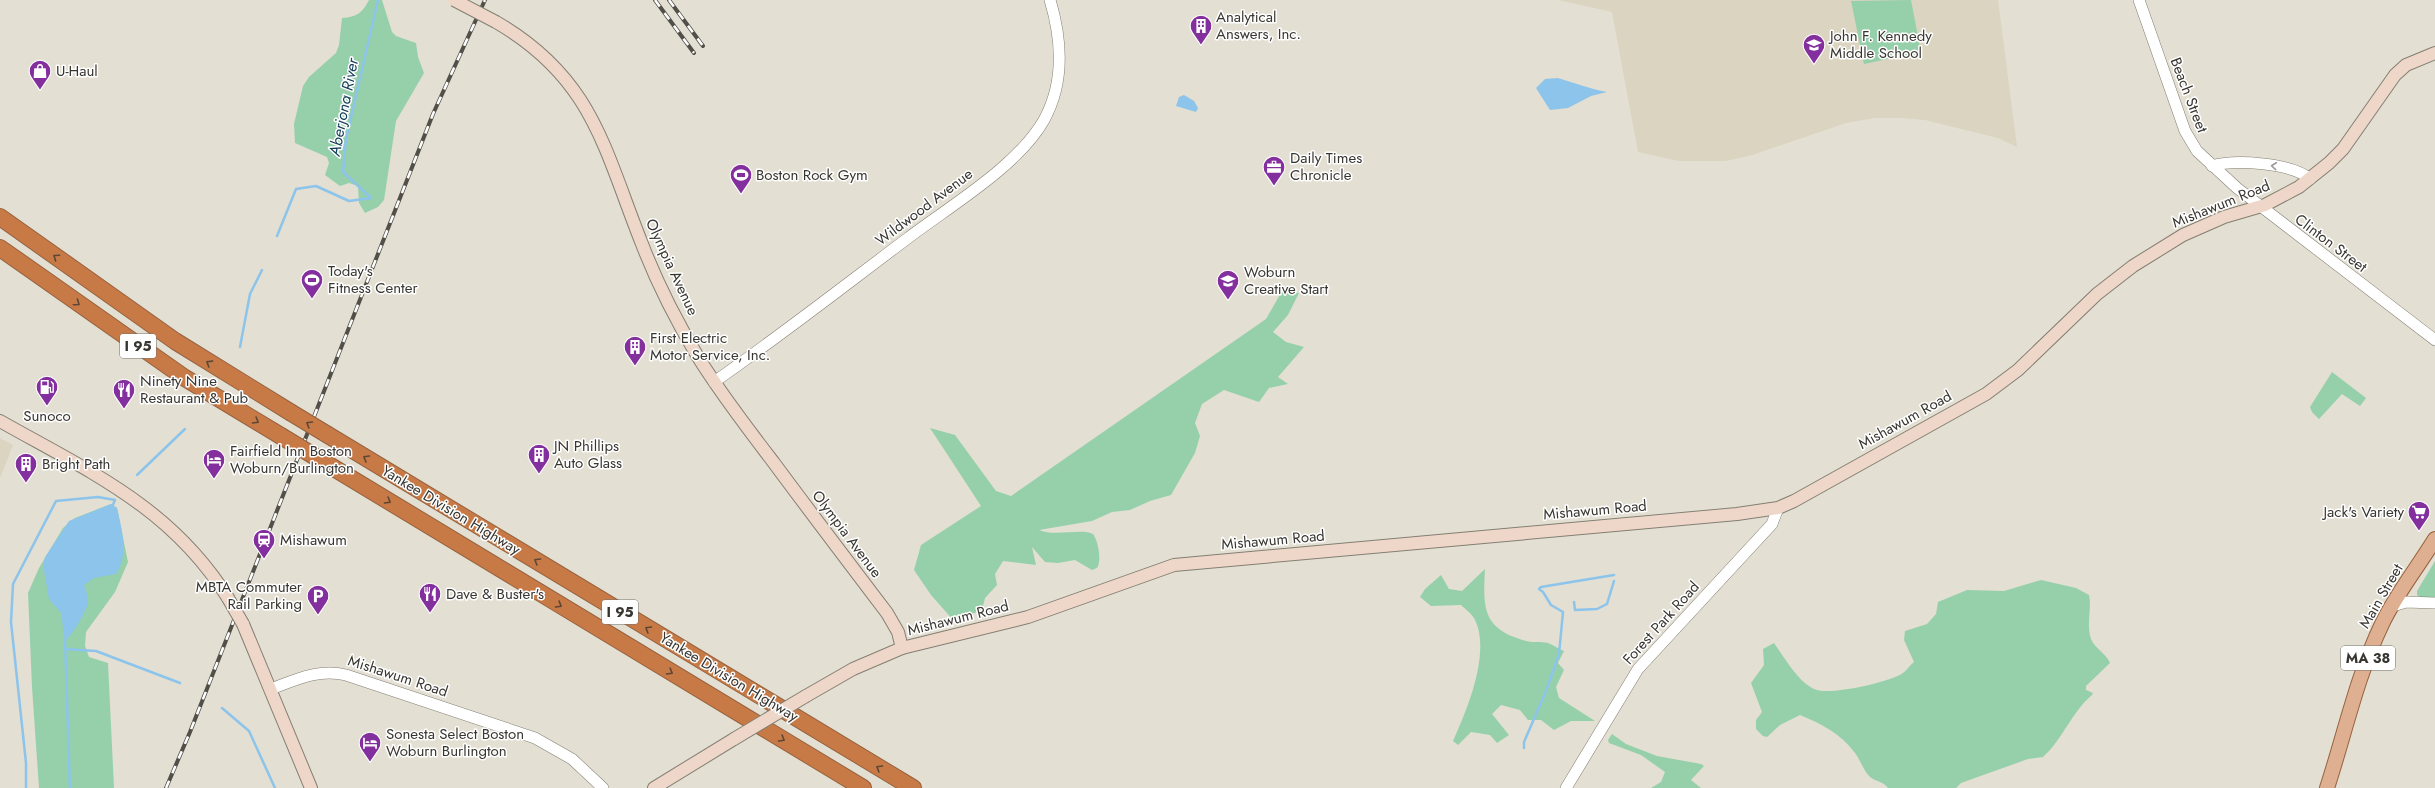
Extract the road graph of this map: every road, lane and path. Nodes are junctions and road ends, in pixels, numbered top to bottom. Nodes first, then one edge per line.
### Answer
1 (454, 0) edge
2 (1050, 0) edge
3 (2139, 0) edge
4 (2435, 53) edge
5 (2212, 166) junction
6 (2310, 179) junction
7 (2259, 207) junction
8 (0, 211) edge
9 (0, 217) edge
10 (31, 239) junction
11 (0, 248) edge
12 (0, 253) edge
13 (54, 287) junction
14 (2435, 340) edge
15 (714, 382) junction
16 (0, 421) edge
17 (1778, 508) junction
18 (2435, 539) edge
19 (2435, 603) edge
20 (2393, 606) junction
21 (902, 648) junction
22 (271, 689) junction
23 (311, 788) edge
24 (603, 788) edge
25 (654, 788) edge
26 (863, 788) edge
27 (913, 788) edge
28 (1566, 788) edge
29 (2328, 788) edge

1 - 15 main road, Olympia Avenue, bridge
2 - 15 street, Wildwood Avenue
3 - 5 street, Beach Street
4 - 6 main road, Mishawum Road
6 -> 5 street
5 - 7 street, Clinton Street
6 - 7 main road, Mishawum Road
7 - 14 street, Clinton Street
7 - 17 main road, Mishawum Road
8 - 10 highway
9 - 10 highway, Yankee Division Highway / I 95
27 -> 10 highway, Yankee Division Highway / I 95, bridge
11 - 13 highway, Yankee Division Highway / I 95
12 - 13 highway
13 -> 26 highway, Yankee Division Highway / I 95, bridge
15 - 21 main road, Olympia Avenue
16 - 22 main road, bridge
17 - 21 main road, Mishawum Road
17 - 28 street, Forest Park Road
18 - 20 main road, Main Street / MA 38
19 - 20 street
20 - 29 main road, Main Street / MA 38
21 - 25 main road, Mishawum Road, bridge
22 - 23 main road
22 - 24 street, Mishawum Road

